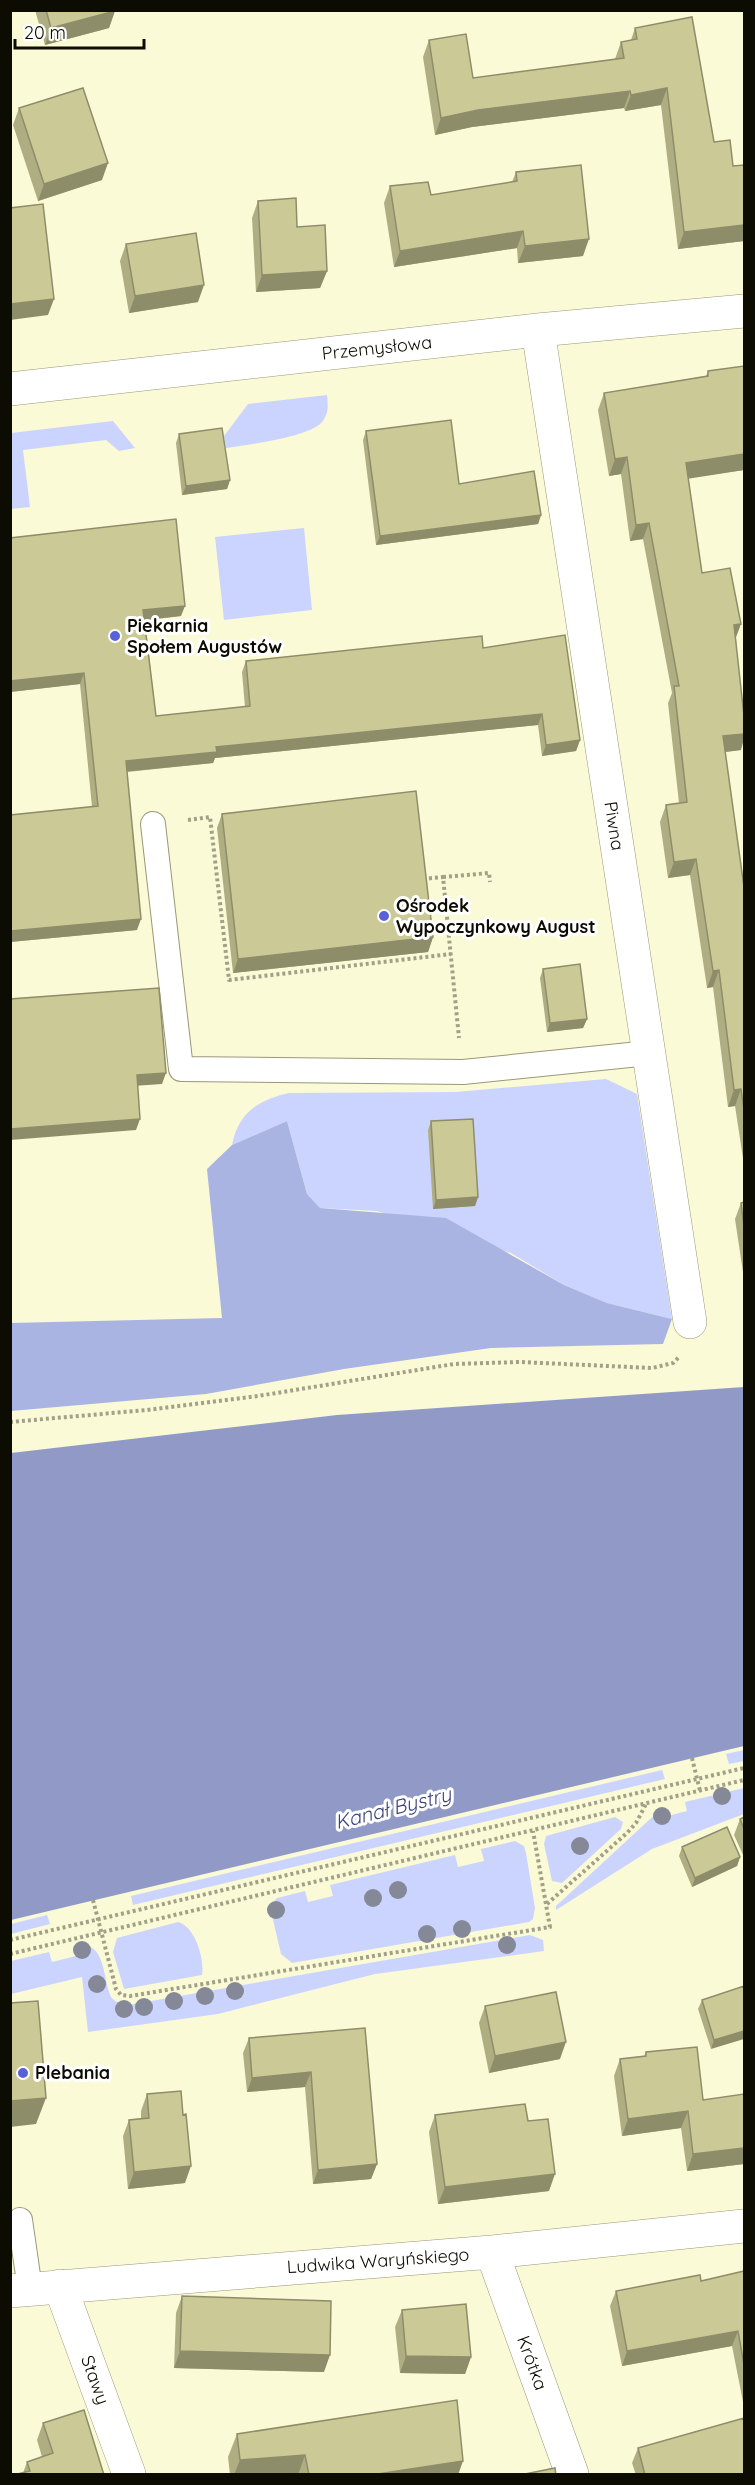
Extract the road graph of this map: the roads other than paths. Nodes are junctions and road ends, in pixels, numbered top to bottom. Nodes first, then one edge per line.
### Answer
1 (744, 311) edge
2 (538, 330) junction
3 (10, 389) edge
4 (153, 824) road end
5 (649, 1053) junction
6 (690, 1322) road end
7 (20, 2220) dead end
8 (744, 2226) edge
9 (492, 2252) junction
10 (33, 2289) edge
11 (129, 2475) edge
12 (572, 2475) edge

1 - 2 street, Przemysłowa
2 - 3 street, Przemysłowa
2 - 5 street, Piwna
4 - 5 lane
5 - 6 street, Piwna
7 - 10 lane
8 - 9 street, Ludwika Waryńskiego
9 - 10 street, Ludwika Waryńskiego
9 - 12 street, Krótka
10 - 11 street, Stawy

